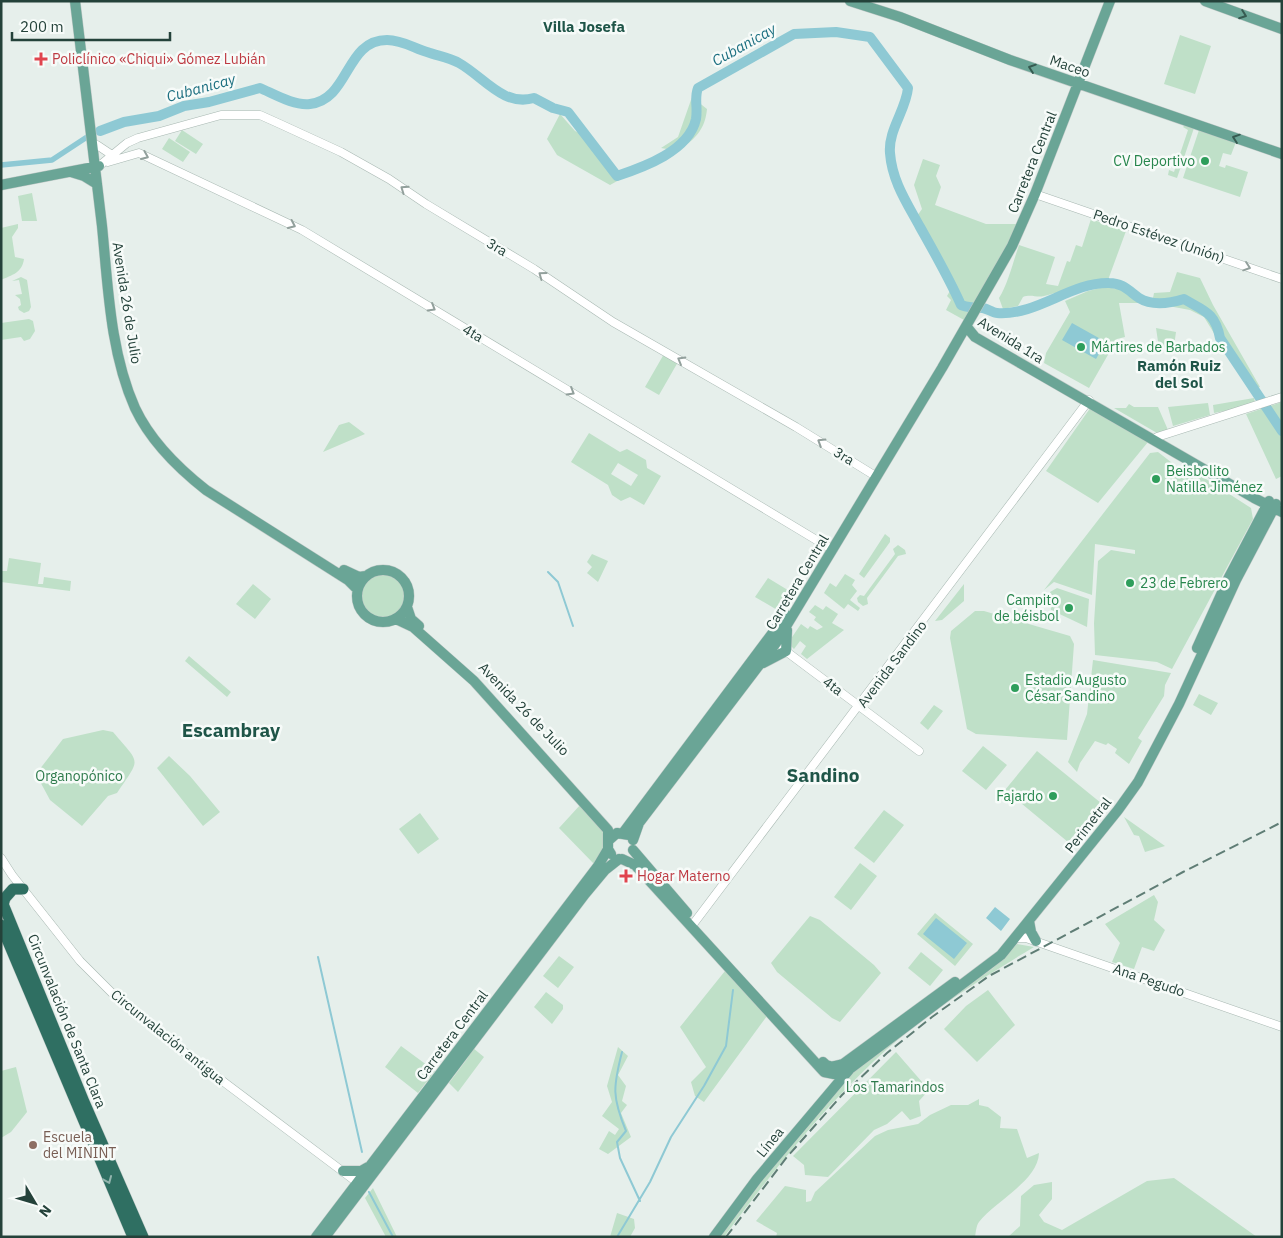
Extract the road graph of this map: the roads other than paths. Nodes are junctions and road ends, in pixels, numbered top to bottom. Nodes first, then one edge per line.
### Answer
1 (75, 1) edge
2 (81, 1) edge
3 (850, 1) edge
4 (1110, 1) edge
5 (1205, 1) edge
6 (1282, 30) edge
7 (1078, 83) junction
8 (92, 126) junction
9 (94, 143) junction
10 (1282, 154) edge
11 (112, 155) junction
12 (97, 166) junction
13 (70, 172) junction
14 (97, 184) junction
15 (1, 185) edge
16 (1035, 194) junction
17 (1282, 279) edge
18 (968, 322) junction
19 (976, 335) junction
20 (940, 367) junction
21 (1278, 398) edge
22 (1089, 400) junction
23 (1157, 437) junction
24 (875, 475) junction
25 (1274, 509) edge
26 (831, 548) junction
27 (366, 576) junction
28 (358, 589) junction
29 (407, 607) junction
30 (396, 619) junction
31 (789, 623) junction
32 (773, 641) junction
33 (786, 651) junction
34 (760, 665) junction
35 (859, 707) junction
36 (709, 725) junction
37 (920, 751) dead end
38 (621, 833) junction
39 (633, 840) junction
40 (608, 845) junction
41 (633, 850) junction
42 (1, 858) edge
43 (620, 859) junction
44 (23, 889) junction
45 (2, 902) edge
46 (1026, 920) junction
47 (1, 925) edge
48 (693, 925) junction
49 (1025, 937) junction
50 (1003, 943) junction
51 (1282, 1027) edge
52 (835, 1072) junction
53 (371, 1165) junction
54 (343, 1171) junction
55 (360, 1185) junction
56 (132, 1237) edge
57 (142, 1237) edge
58 (316, 1237) edge
59 (326, 1237) edge
60 (714, 1237) edge

1 - 8 main road, Avenida 26 de Julio
2 - 8 main road, Avenida 26 de Julio
7 -> 3 main road, Maceo
4 - 7 main road, Carretera Central
5 -> 6 main road
10 -> 7 main road, Maceo
7 - 16 main road, Carretera Central
8 - 9 main road, Avenida 26 de Julio
9 - 11 street
9 - 12 main road, Avenida 26 de Julio
9 - 13 main road
11 - 12 street, 3ra
24 -> 11 street, 3ra
12 - 13 main road
12 - 14 main road, Avenida 26 de Julio
12 -> 26 street, 4ta
12 - 27 main road, Avenida 26 de Julio
13 - 14 main road
13 - 15 main road
14 - 28 main road, Avenida 26 de Julio
16 -> 17 street, Pedro Estévez (Unión)
16 - 18 main road, Carretera Central
18 - 19 main road, Avenida 1ra
18 - 20 main road, Carretera Central
19 - 20 main road
19 - 22 main road, Avenida 1ra
20 - 24 main road, Carretera Central
21 - 23 street
22 - 23 main road, Avenida 1ra
22 - 25 main road, Avenida 1ra
22 - 35 street, Avenida Sandino
23 - 25 main road, Avenida 1ra
24 - 26 main road, Carretera Central
25 - 46 main road, Perimetral
26 - 31 main road, Carretera Central
26 - 32 main road, Carretera Central
27 - 28 main road
27 - 29 main road
28 - 30 main road
29 - 30 main road
29 - 38 main road, Avenida 26 de Julio
30 - 40 main road, Avenida 26 de Julio
31 - 32 main road, Carretera Central
31 - 33 main road
32 - 33 street, 4ta
32 - 34 main road, Carretera Central
32 - 36 main road, Carretera Central
33 - 34 main road
33 - 35 street, 4ta
34 - 36 main road, Carretera Central
35 - 37 street, 4ta
35 - 48 street, Avenida Sandino
36 - 38 main road, Carretera Central
36 - 39 main road, Carretera Central
38 - 39 main road
38 - 40 main road
39 - 41 main road
40 - 43 main road
40 - 53 main road, Carretera Central
41 - 43 main road
41 - 48 main road
42 - 44 street, Circunvalación antigua
43 - 48 main road
43 - 55 main road, Carretera Central
44 - 45 highway
44 - 54 street, Circunvalación antigua
45 - 57 highway, Circunvalación de Santa Clara
46 - 49 main road, Perimetral
46 - 49 main road
46 - 50 main road, Perimetral
47 -> 56 highway, Circunvalación de Santa Clara
48 - 52 main road
49 - 50 main road
49 - 51 street, Ana Pegudo
49 - 52 main road, Perimetral
50 - 52 main road, Perimetral
52 - 60 main road, Línea
53 - 54 main road
53 - 55 main road, Carretera Central
54 - 55 street, Circunvalación antigua
55 - 58 main road, Carretera Central
55 - 59 main road, Carretera Central

